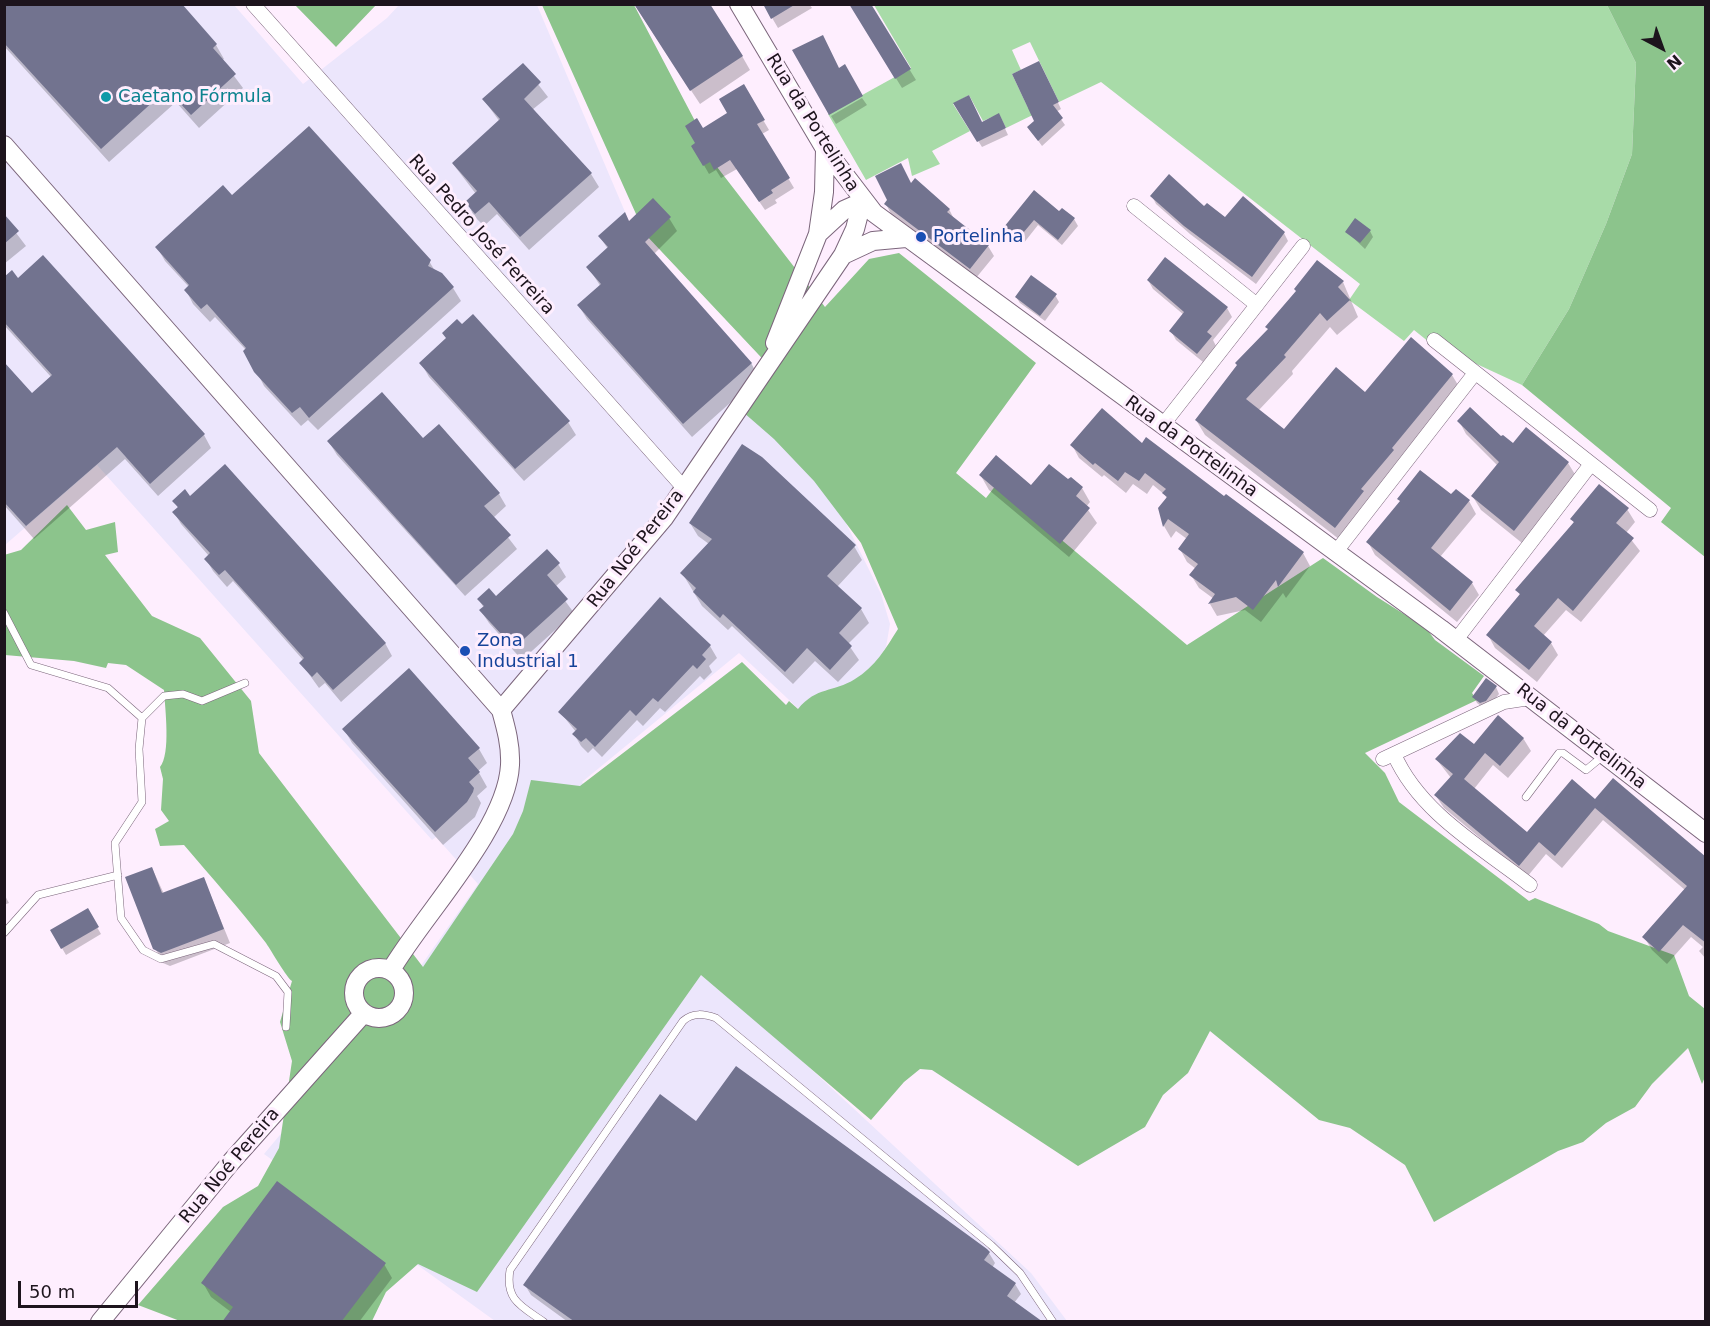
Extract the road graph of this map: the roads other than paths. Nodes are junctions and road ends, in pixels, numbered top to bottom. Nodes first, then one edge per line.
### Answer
1 (253, 4) edge
2 (739, 4) edge
3 (4, 145) edge
4 (825, 149) junction
5 (862, 202) junction
6 (1134, 206) dead end
7 (818, 234) junction
8 (906, 238) junction
9 (1303, 246) dead end
10 (843, 255) junction
11 (1257, 305) junction
12 (1434, 340) dead end
13 (763, 372) junction
14 (1475, 372) junction
15 (1162, 426) junction
16 (1591, 464) junction
17 (684, 488) junction
18 (1650, 510) dead end
19 (1335, 553) junction
20 (4, 614) edge
21 (1456, 640) junction
22 (245, 683) dead end
23 (1530, 698) junction
24 (501, 710) junction
25 (142, 718) junction
26 (1604, 755) junction
27 (1526, 797) dead end
28 (1706, 832) edge
29 (117, 875) junction
30 (1530, 885) dead end
31 (4, 933) edge
32 (391, 970) junction
33 (363, 1014) junction
34 (286, 1027) dead end
35 (100, 1322) edge
36 (544, 1322) edge
37 (1053, 1322) edge

1 - 17 street, Rua Pedro José Ferreira
2 - 4 street, Rua da Portelinha
3 - 24 street
4 - 5 street, Rua da Portelinha
4 - 7 street, Rua Noé Pereira
5 - 7 street, Rua Noé Pereira
5 - 8 street, Rua da Portelinha
5 - 10 street, Rua Noé Pereira
6 - 11 street
7 - 13 street, Rua Noé Pereira
8 - 10 street
8 - 15 street, Rua da Portelinha
9 - 11 street
10 - 13 street, Rua Noé Pereira
11 - 15 street
12 - 14 street
13 - 17 street, Rua Noé Pereira
14 - 16 street
14 - 19 street
15 - 19 street, Rua da Portelinha
16 - 18 street
16 - 21 street
17 - 24 street, Rua Noé Pereira
19 - 21 street, Rua da Portelinha
20 - 25 lane
21 - 23 street, Rua da Portelinha
22 - 25 lane
23 - 26 street, Rua da Portelinha
23 - 30 street
24 - 32 street
25 - 29 lane
26 - 27 lane
26 - 28 street, Rua da Portelinha
29 - 31 lane
29 - 34 lane
32 - 33 street
32 - 33 street
33 - 35 street, Rua Noé Pereira
36 - 37 lane

